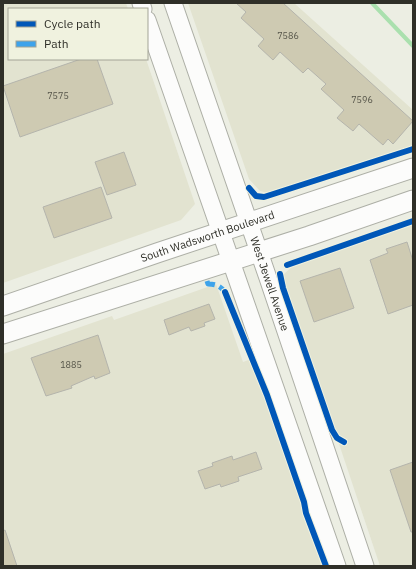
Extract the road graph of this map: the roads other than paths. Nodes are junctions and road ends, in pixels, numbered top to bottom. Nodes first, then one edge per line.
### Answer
1 (173, 3) edge
2 (148, 23) edge
3 (413, 168) edge
4 (413, 200) edge
5 (249, 223) junction
6 (221, 232) junction
7 (259, 251) junction
8 (230, 260) junction
9 (3, 306) edge
10 (3, 334) edge
11 (337, 566) edge
12 (365, 566) edge

1 - 5 main road, West Jewell Avenue
2 - 6 main road
3 - 5 main road, South Wadsworth Boulevard
4 - 7 main road
5 - 6 main road, South Wadsworth Boulevard
5 - 7 main road, West Jewell Avenue
6 - 8 main road
6 - 9 main road, South Wadsworth Boulevard
7 - 8 main road
7 - 12 main road, West Jewell Avenue
8 - 10 main road
8 - 11 main road

